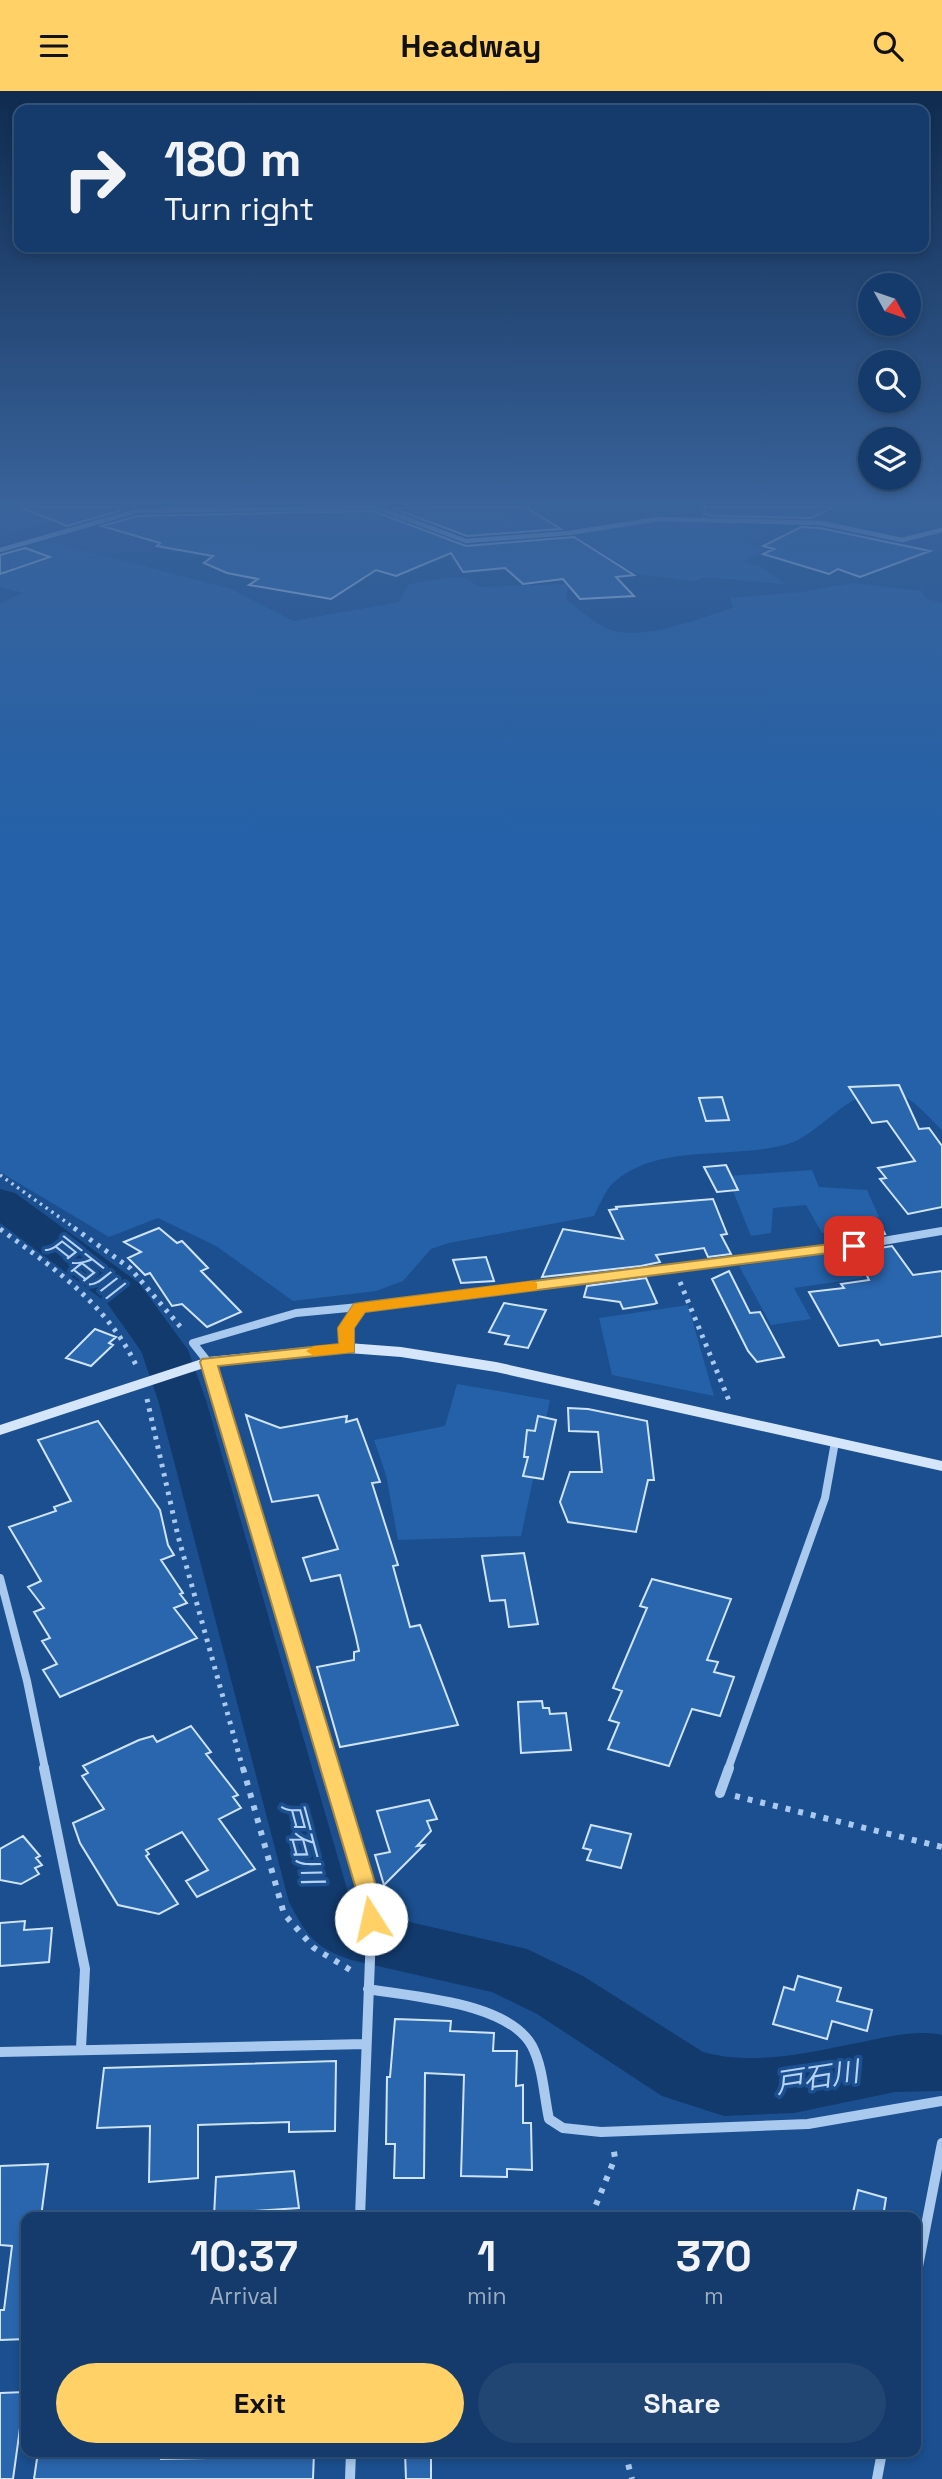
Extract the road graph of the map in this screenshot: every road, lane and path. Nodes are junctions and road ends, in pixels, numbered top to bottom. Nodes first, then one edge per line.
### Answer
1 (0, 1175) edge
2 (0, 1229) edge
3 (942, 1231) edge
4 (674, 1268) junction
5 (359, 1307) junction
6 (193, 1343) junction
7 (348, 1348) junction
8 (202, 1364) junction
9 (147, 1383) junction
10 (737, 1420) junction
11 (0, 1430) edge
12 (835, 1442) junction
13 (942, 1467) edge
14 (0, 1578) edge
15 (720, 1793) joint
16 (942, 1847) edge
17 (369, 1981) junction
18 (366, 2044) junction
19 (80, 2048) junction
20 (0, 2052) edge
21 (942, 2101) edge
22 (611, 2131) junction
23 (942, 2143) edge
24 (360, 2212) edge
25 (593, 2212) edge
26 (921, 2251) edge
27 (351, 2457) edge
28 (626, 2457) edge
29 (881, 2457) edge
30 (350, 2479) edge
31 (632, 2479) edge
32 (877, 2479) edge

1 - 6 path
2 - 9 path
3 - 4 street
4 - 5 street
4 - 10 path
5 - 6 street
5 - 7 street
6 - 8 street
7 - 8 street
7 - 10 street
8 - 9 street
8 - 17 street
9 - 11 street
9 - 17 path
10 - 12 street
12 - 13 street
12 - 15 street
14 - 19 street
15 - 16 path
17 - 18 street
17 - 22 street
18 - 19 street
18 - 24 street
19 - 20 street
21 - 22 street
22 - 25 path
23 - 26 street
27 - 30 street
28 - 31 path
29 - 32 street

